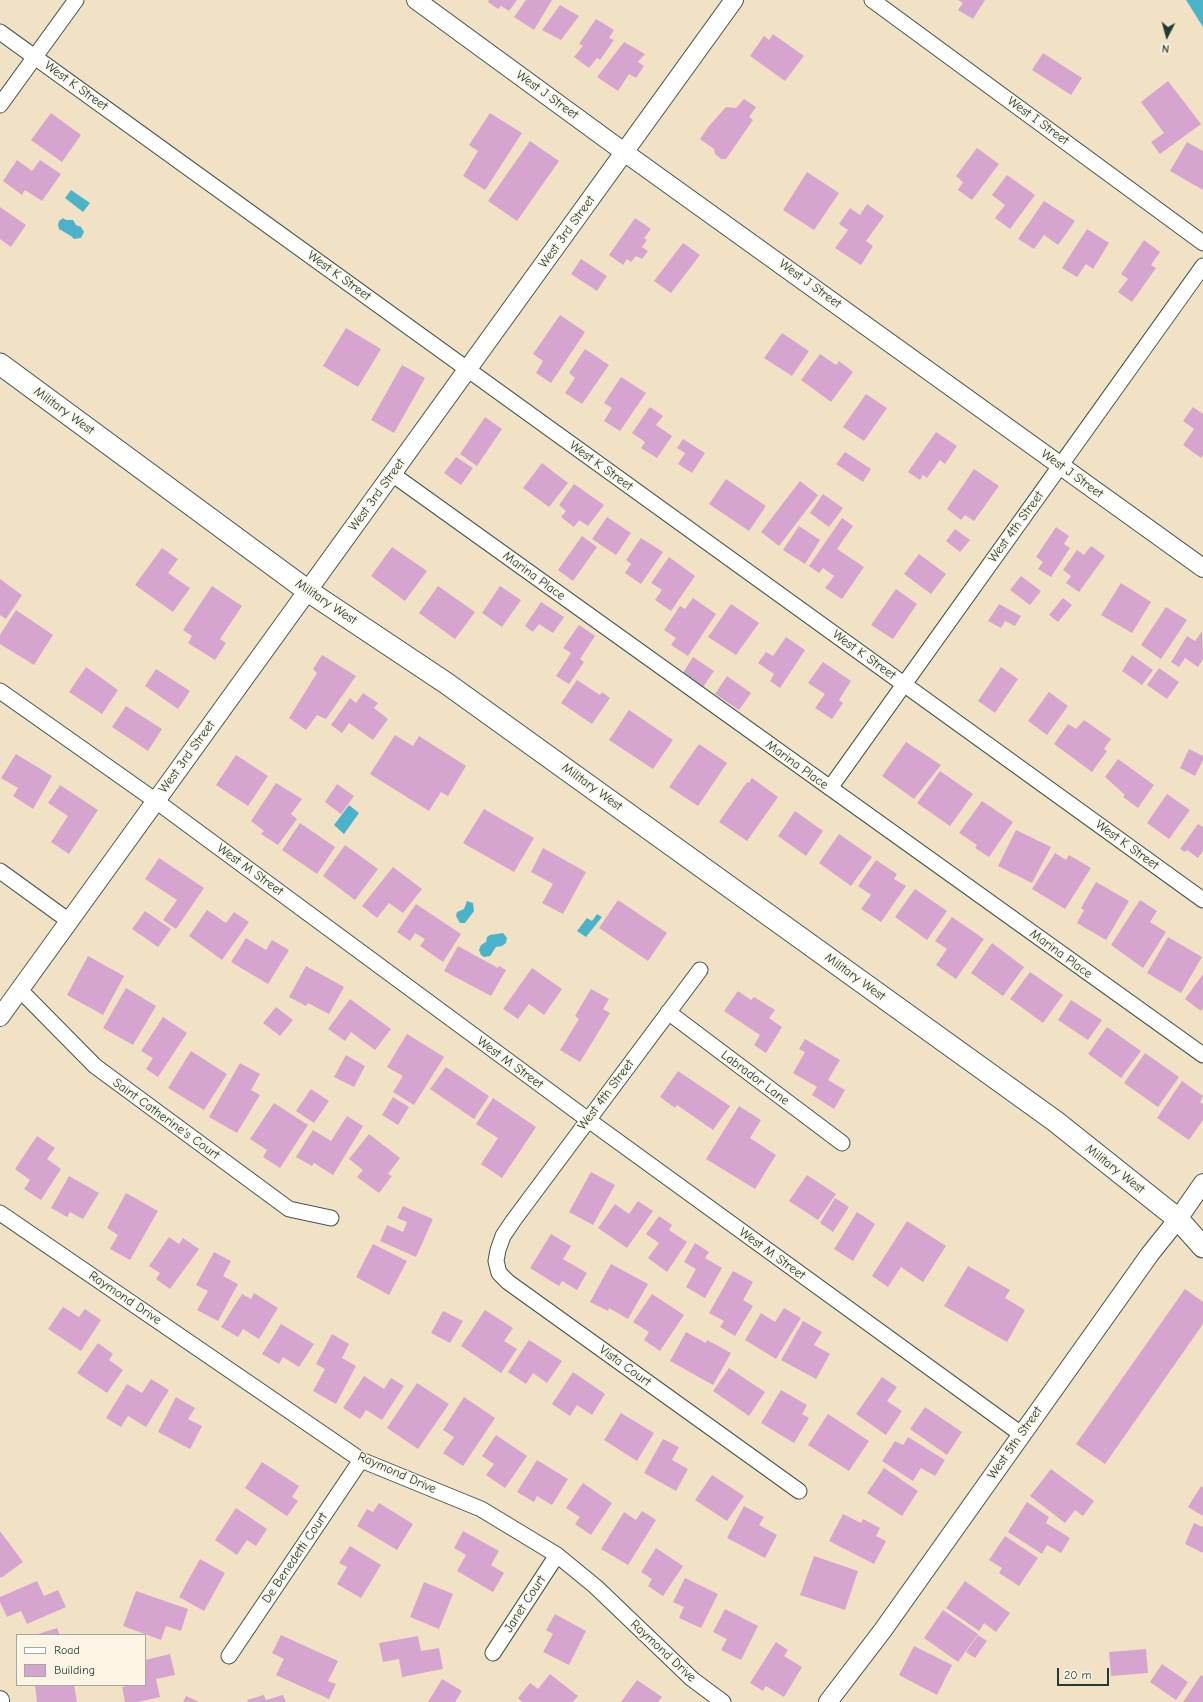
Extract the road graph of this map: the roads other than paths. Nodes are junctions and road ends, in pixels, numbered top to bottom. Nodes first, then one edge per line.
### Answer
1 (76, 0) edge
2 (416, 0) edge
3 (734, 0) edge
4 (872, 0) edge
5 (0, 32) edge
6 (34, 56) junction
7 (0, 105) edge
8 (624, 152) junction
9 (1203, 242) edge
10 (1203, 266) edge
11 (0, 364) edge
12 (468, 369) junction
13 (1060, 465) junction
14 (392, 474) junction
15 (1203, 568) edge
16 (308, 590) junction
17 (904, 684) junction
18 (0, 691) edge
19 (830, 788) junction
20 (156, 801) junction
21 (0, 871) edge
22 (1203, 900) edge
23 (69, 921) junction
24 (700, 970) dead end
25 (20, 990) junction
26 (668, 1012) junction
27 (0, 1017) edge
28 (1203, 1055) edge
29 (587, 1120) junction
30 (842, 1143) dead end
31 (1203, 1183) edge
32 (0, 1213) edge
33 (331, 1218) dead end
34 (1178, 1219) junction
35 (513, 1221) joint
36 (1203, 1229) edge
37 (1203, 1247) edge
38 (1021, 1434) junction
39 (362, 1460) junction
40 (799, 1492) dead end
41 (557, 1555) junction
42 (493, 1653) dead end
43 (229, 1656) dead end
44 (723, 1702) edge
45 (828, 1702) edge

1 - 6 street
2 - 8 street, West J Street
3 - 8 street, West 3rd Street
4 - 9 street, West I Street
5 - 6 street, West K Street
6 - 7 street
6 - 12 street, West K Street
8 - 12 street, West 3rd Street
8 - 13 street, West J Street
10 - 13 street, West 4th Street
11 - 16 main road, Military West
12 - 14 street, West 3rd Street
12 - 17 street, West K Street
13 - 15 street, West J Street
13 - 17 street, West 4th Street
14 - 16 street, West 3rd Street
14 - 19 street, Marina Place
16 - 20 street, West 3rd Street
16 - 34 main road, Military West
17 - 19 street, West 4th Street
17 - 22 street, West K Street
18 - 20 street, West M Street
19 - 28 street, Marina Place
20 - 23 street, West 3rd Street
20 - 29 street, West M Street
21 - 23 street
23 - 25 street, West 3rd Street
24 - 26 street, West 4th Street
25 - 27 street, West 3rd Street
25 - 33 street, Saint Catherine's Court
26 - 29 street, West 4th Street
26 - 30 street, Labrador Lane
29 - 35 street, West 4th Street
29 - 38 street, West M Street
31 - 34 street, West 5th Street
32 - 39 street, Raymond Drive
34 - 36 main road, Military West
34 - 37 main road, Military West
34 - 38 street, West 5th Street
35 - 40 street, Vista Court
38 - 45 street, West 5th Street
39 - 41 street, Raymond Drive
39 - 43 street, De Benedetti Court
41 - 42 street, Janet Court
41 - 44 street, Raymond Drive

